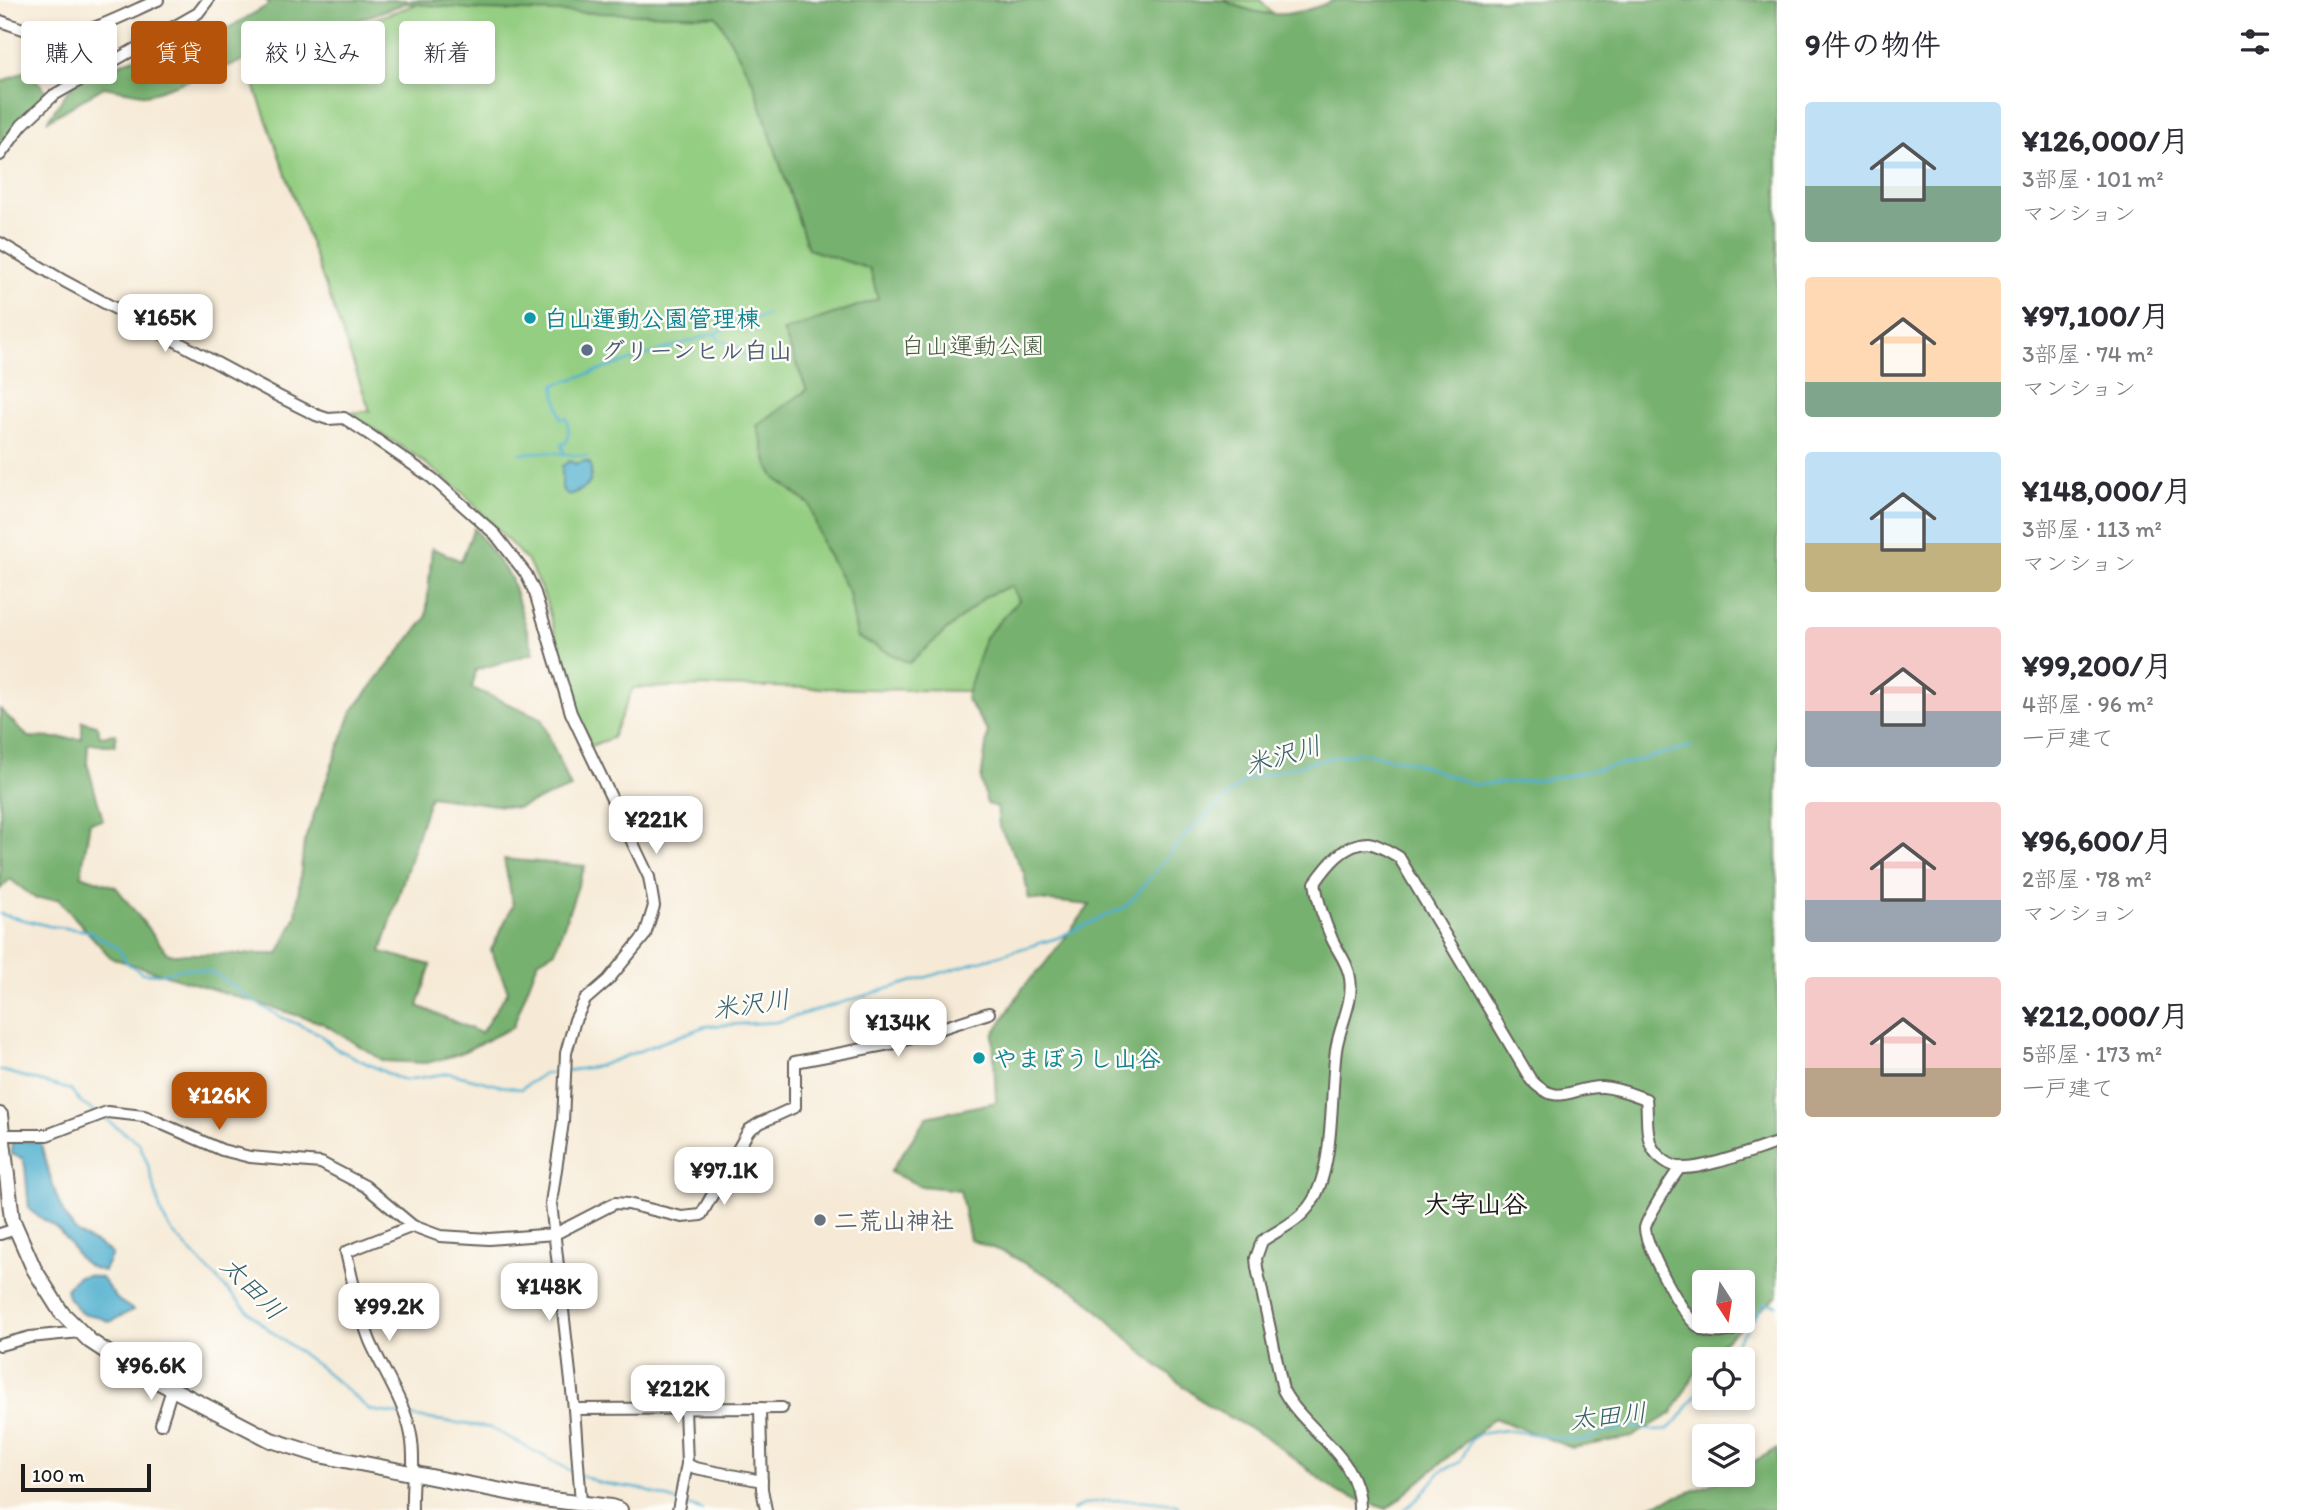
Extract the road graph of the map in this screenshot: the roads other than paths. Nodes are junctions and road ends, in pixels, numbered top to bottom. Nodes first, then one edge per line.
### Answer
1 (158, 0) edge
2 (208, 0) edge
3 (0, 21) edge
4 (0, 155) edge
5 (0, 243) edge
6 (989, 1013) dead end
7 (1, 1123) edge
8 (1777, 1143) edge
9 (1681, 1167) junction
10 (413, 1226) junction
11 (16, 1229) junction
12 (0, 1234) edge
13 (555, 1234) junction
14 (1692, 1320) edge
15 (80, 1332) junction
16 (0, 1345) edge
17 (172, 1389) junction
18 (782, 1408) dead end
19 (574, 1409) junction
20 (685, 1409) junction
21 (760, 1409) junction
22 (161, 1424) dead end
23 (688, 1464) junction
24 (411, 1473) junction
25 (762, 1481) junction
26 (581, 1503) junction
27 (614, 1509) edge
28 (412, 1510) edge
29 (678, 1510) edge
30 (766, 1510) edge
31 (1359, 1510) edge

1 - 3 street
2 - 4 street
5 - 13 street
6 - 13 street
7 - 10 street
7 - 11 main road
8 - 9 street
9 - 14 street
9 - 31 street
10 - 13 street
10 - 24 street
11 - 12 street
11 - 15 main road
13 - 19 street
15 - 16 street
15 - 17 main road
17 - 22 street
17 - 24 main road
18 - 21 street
19 - 20 street
19 - 26 street
20 - 21 street
20 - 23 street
21 - 25 street
23 - 25 street
23 - 29 street
24 - 26 main road
24 - 28 street
25 - 30 street
26 - 27 main road

